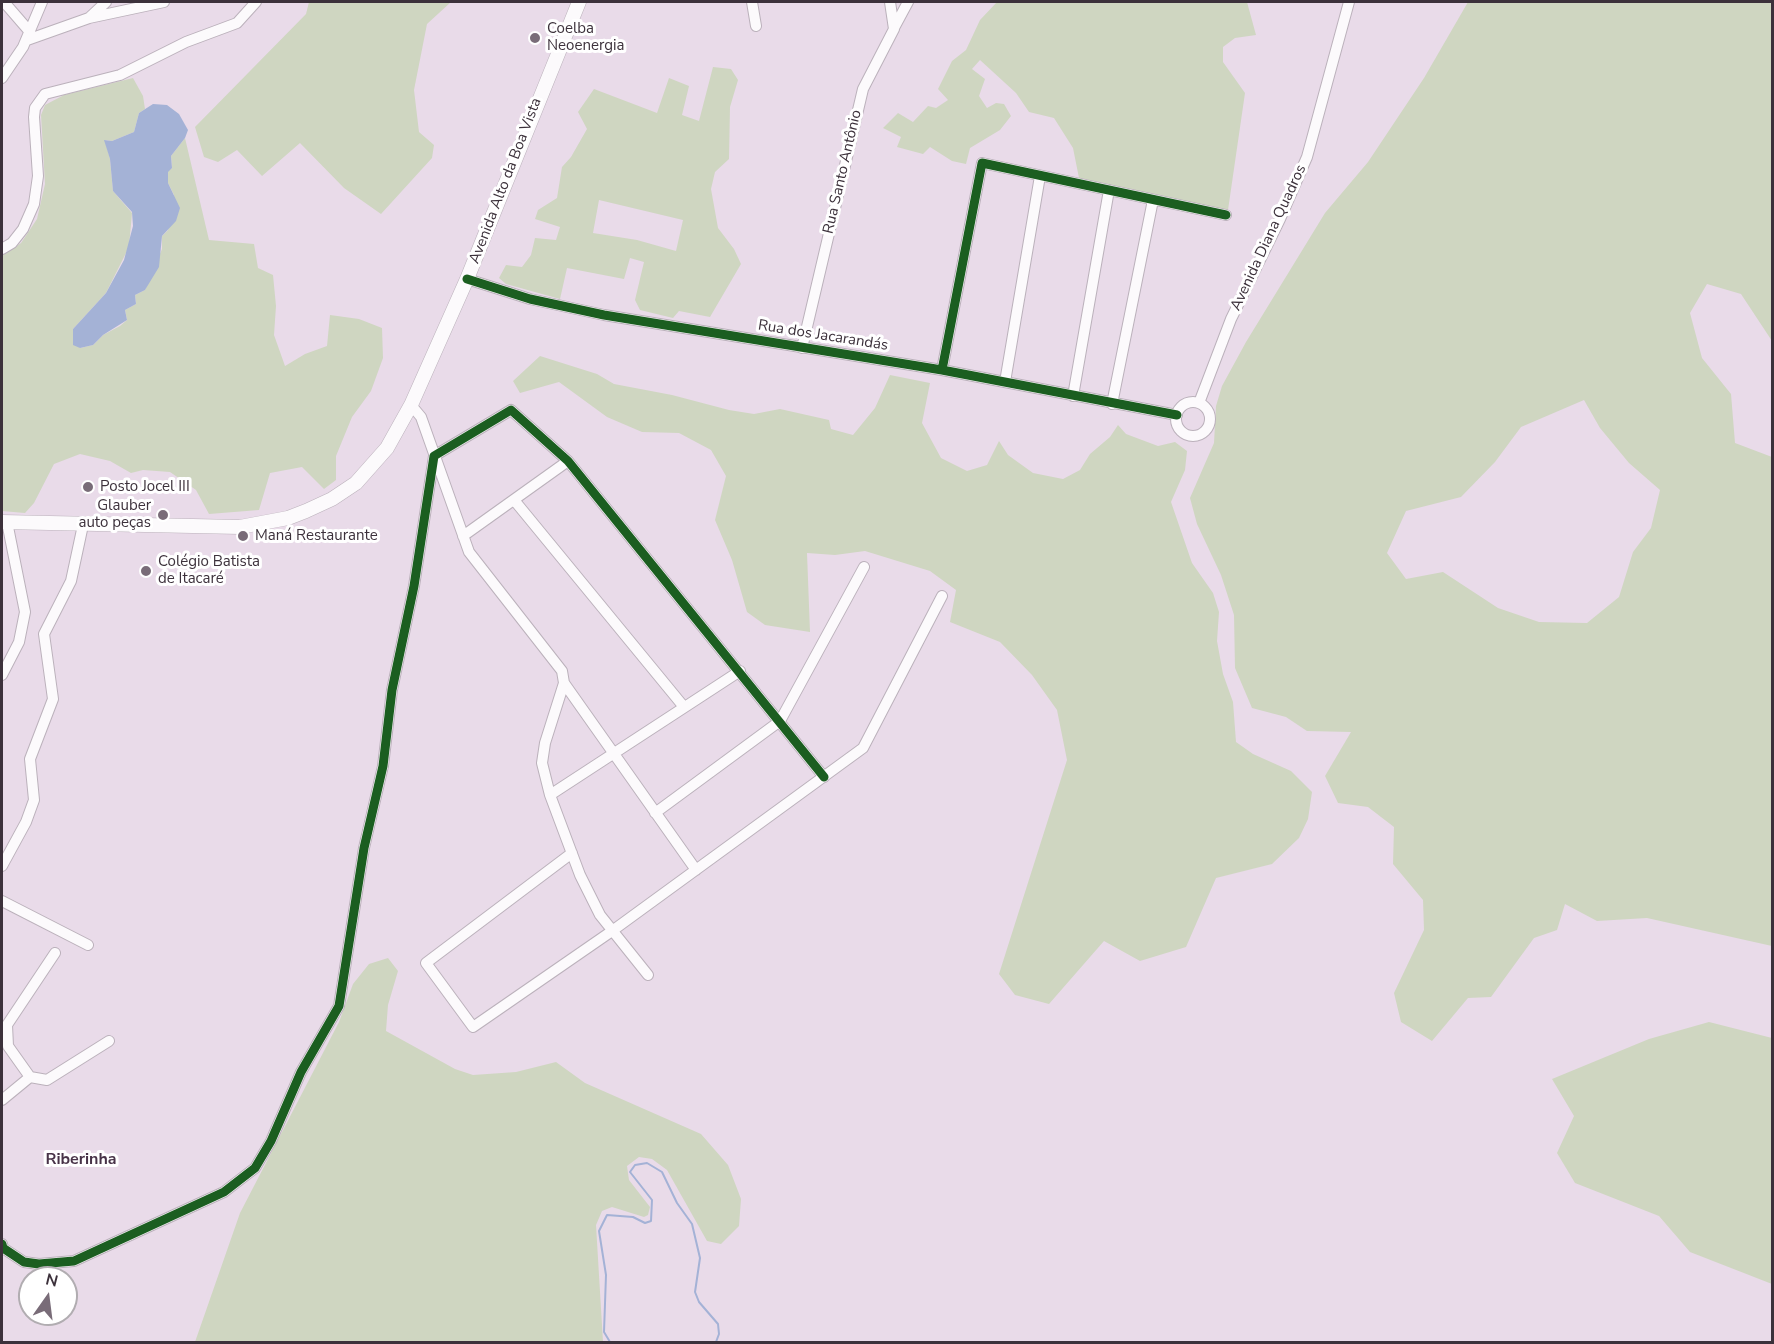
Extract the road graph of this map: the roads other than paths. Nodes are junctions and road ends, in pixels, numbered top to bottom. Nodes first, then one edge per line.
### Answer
1 (4, 2) edge
2 (42, 2) edge
3 (106, 2) edge
4 (165, 2) edge
5 (256, 2) edge
6 (579, 2) edge
7 (752, 2) edge
8 (890, 2) edge
9 (908, 2) edge
10 (1348, 2) edge
11 (89, 18) junction
12 (756, 26) dead end
13 (894, 29) junction
14 (29, 36) junction
15 (2, 78) edge
16 (1040, 176) junction
17 (1109, 190) junction
18 (1152, 200) junction
19 (1226, 215) dead end
20 (2, 249) edge
21 (467, 279) junction
22 (802, 348) junction
23 (942, 370) junction
24 (1005, 382) junction
25 (1073, 396) junction
26 (1199, 403) junction
27 (1112, 404) junction
28 (411, 405) junction
29 (1177, 416) junction
30 (434, 456) junction
31 (568, 461) junction
32 (514, 500) junction
33 (4, 522) edge
34 (83, 525) junction
35 (464, 536) junction
36 (864, 567) dead end
37 (942, 596) dead end
38 (740, 671) junction
39 (2, 675) edge
40 (564, 683) junction
41 (684, 707) junction
42 (780, 721) junction
43 (614, 753) junction
44 (824, 777) junction
45 (550, 795) junction
46 (656, 813) junction
47 (572, 853) junction
48 (2, 866) edge
49 (696, 870) junction
50 (2, 901) edge
51 (612, 931) junction
52 (88, 945) dead end
53 (54, 953) dead end
54 (648, 975) dead end
55 (109, 1041) dead end
56 (30, 1077) junction
57 (2, 1100) edge
58 (2, 1247) edge

1 - 14 street
2 - 14 street
3 - 11 street
4 - 11 street
5 - 20 street
6 - 21 main road, Avenida Alto da Boa Vista
7 - 12 street
8 - 13 street
9 - 13 street, Rua Santo Antônio
10 - 26 street, Avenida Diana Quadros
11 - 14 street
13 - 22 street, Rua Santo Antônio
14 - 15 street
16 - 17 street
16 - 23 street
16 - 24 street
17 - 18 street
17 - 25 street
18 - 19 street
18 - 27 street
21 - 22 street, Rua dos Jacarandás
21 - 28 main road, Avenida Alto da Boa Vista
22 - 23 street, Rua dos Jacarandás
23 - 24 street, Rua dos Jacarandás
24 - 25 street, Rua dos Jacarandás
25 - 27 street, Rua dos Jacarandás
26 - 29 street
26 - 29 street
27 - 29 street, Rua dos Jacarandás
28 - 30 street
28 - 34 main road, Avenida Alto da Boa Vista
30 - 31 street
30 - 35 street
30 - 58 street
31 - 32 street
31 - 38 street
32 - 35 street
32 - 41 street
33 - 34 main road, Avenida Alto da Boa Vista
33 - 39 street
34 - 48 street
35 - 40 street
36 - 42 street
37 - 44 street
38 - 41 street
38 - 42 street
40 - 43 street
40 - 45 street
41 - 43 street
42 - 44 street
42 - 46 street
43 - 45 street
43 - 46 street
44 - 49 street
45 - 47 street
46 - 49 street
47 - 51 street
47 - 51 street
49 - 51 street
50 - 52 street
51 - 54 street
53 - 56 street
55 - 56 street
56 - 57 street

